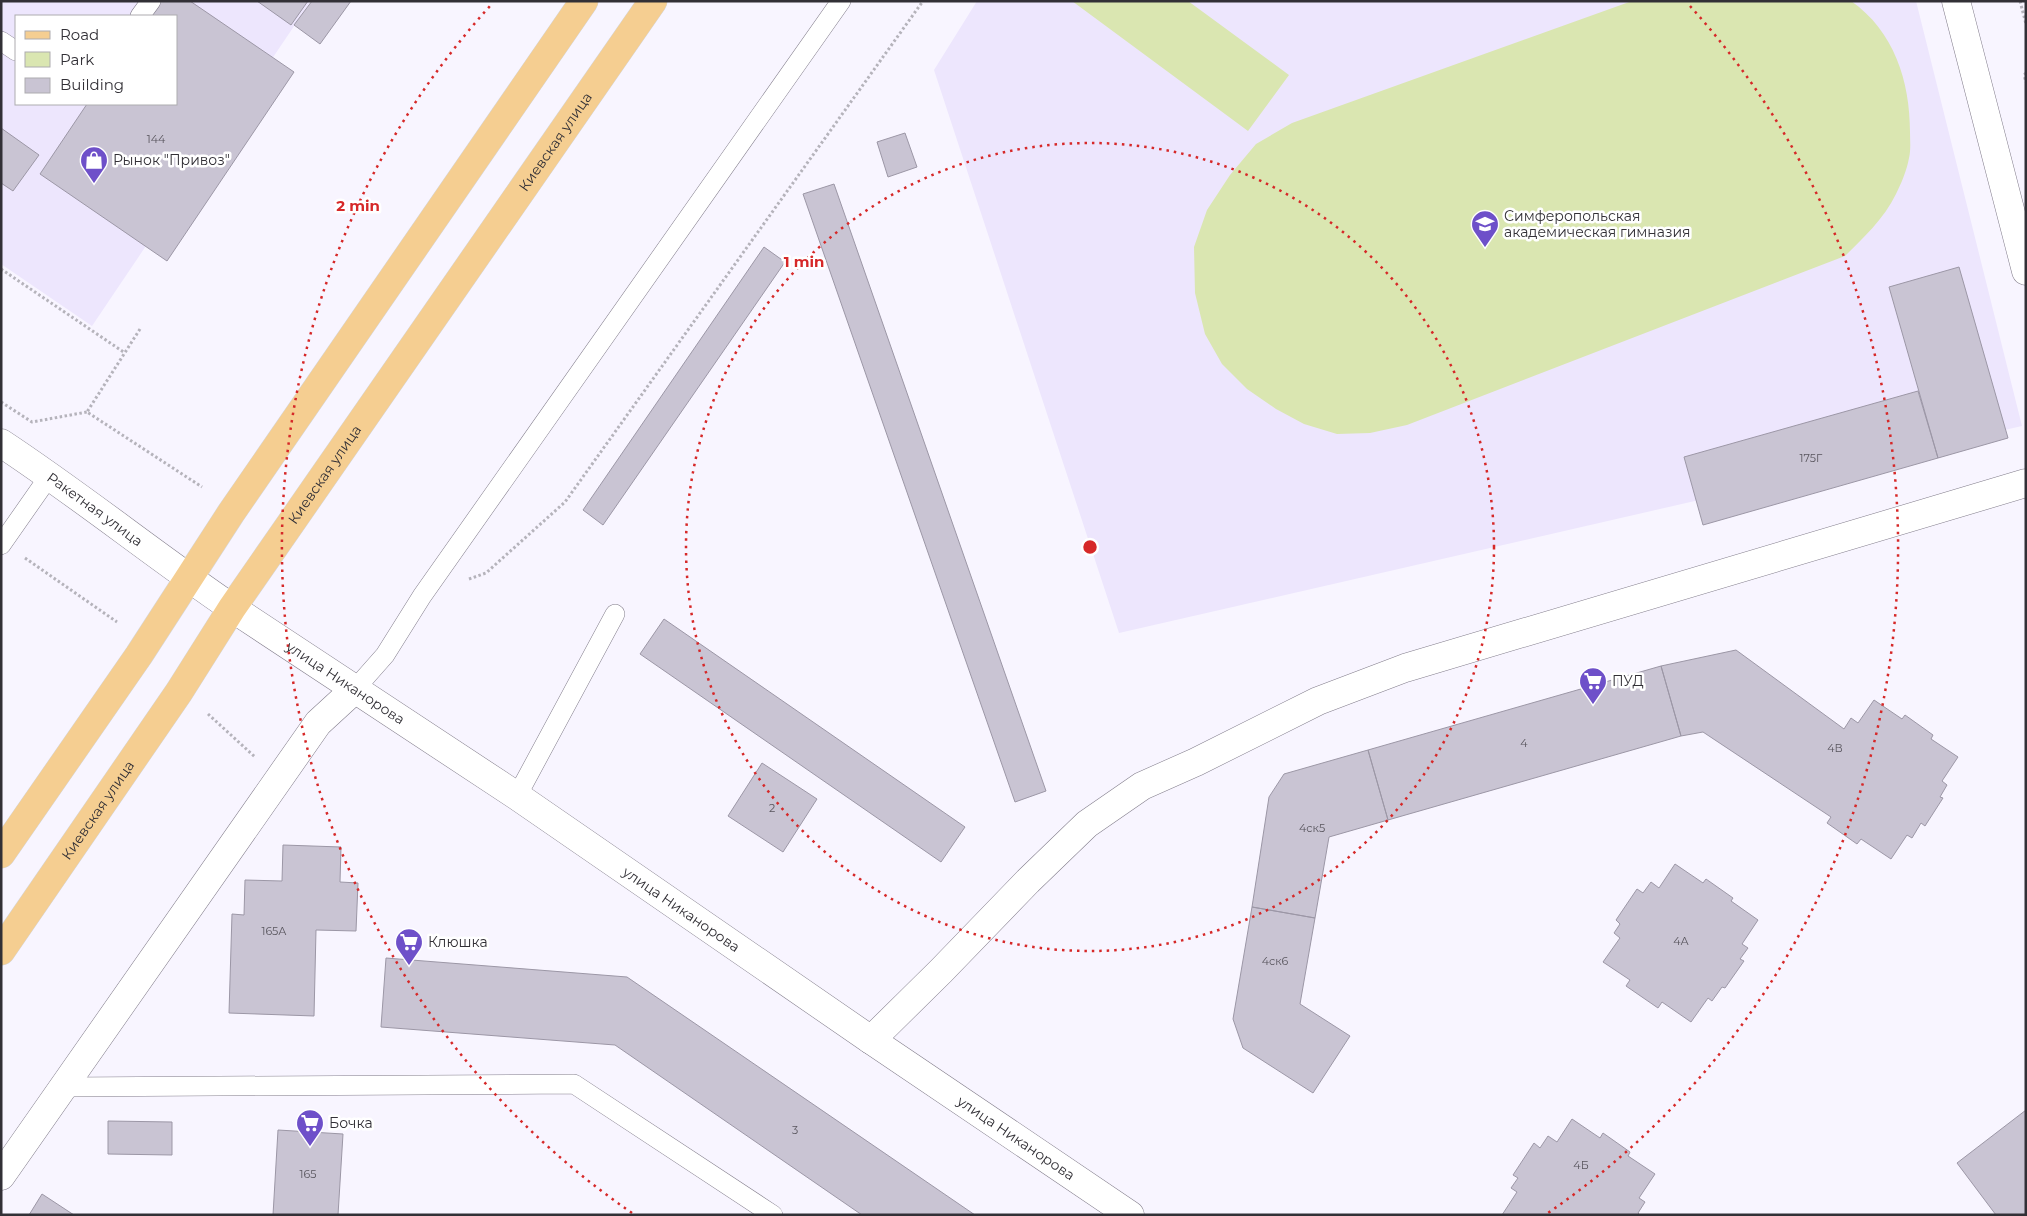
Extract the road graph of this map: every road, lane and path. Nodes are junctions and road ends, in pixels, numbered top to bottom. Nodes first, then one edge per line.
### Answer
1 (151, 1) edge
2 (584, 1) edge
3 (653, 1) edge
4 (841, 1) edge
5 (923, 1) edge
6 (1956, 1) edge
7 (2020, 1) edge
8 (141, 15) edge
9 (2026, 24) edge
10 (1, 41) edge
11 (15, 51) edge
12 (2026, 73) edge
13 (2026, 82) edge
14 (1, 269) edge
15 (2026, 271) edge
16 (140, 330) dead end
17 (125, 353) junction
18 (1, 402) edge
19 (87, 412) junction
20 (1, 443) edge
21 (50, 475) junction
22 (2026, 483) edge
23 (202, 488) dead end
24 (2, 544) edge
25 (188, 578) junction
26 (467, 579) dead end
27 (232, 608) junction
28 (615, 614) dead end
29 (117, 622) dead end
30 (355, 689) junction
31 (518, 796) junction
32 (1, 854) edge
33 (1, 951) edge
34 (871, 1040) junction
35 (64, 1087) junction
36 (1, 1176) edge
37 (773, 1215) edge
38 (1130, 1215) edge

1 - 8 lane
2 - 25 main road
3 - 27 main road, Киевская улица
4 - 30 lane
5 - 26 path
6 - 15 street
7 - 9 path
10 - 11 lane
12 - 13 path
14 - 17 path
16 - 17 path
17 - 19 path
18 - 19 path
19 - 23 path
20 - 21 street, Ракетная улица
21 - 24 lane
21 - 25 street, Ракетная улица
22 - 34 street
24 - 29 path
25 - 27 street, Ракетная улица
25 - 32 main road
27 - 30 street, улица Никанорова
27 - 33 main road, Киевская улица
28 - 31 lane
30 - 31 street, улица Никанорова
30 - 35 street
31 - 34 street, улица Никанорова
34 - 38 street, улица Никанорова
35 - 36 street
35 - 37 lane

